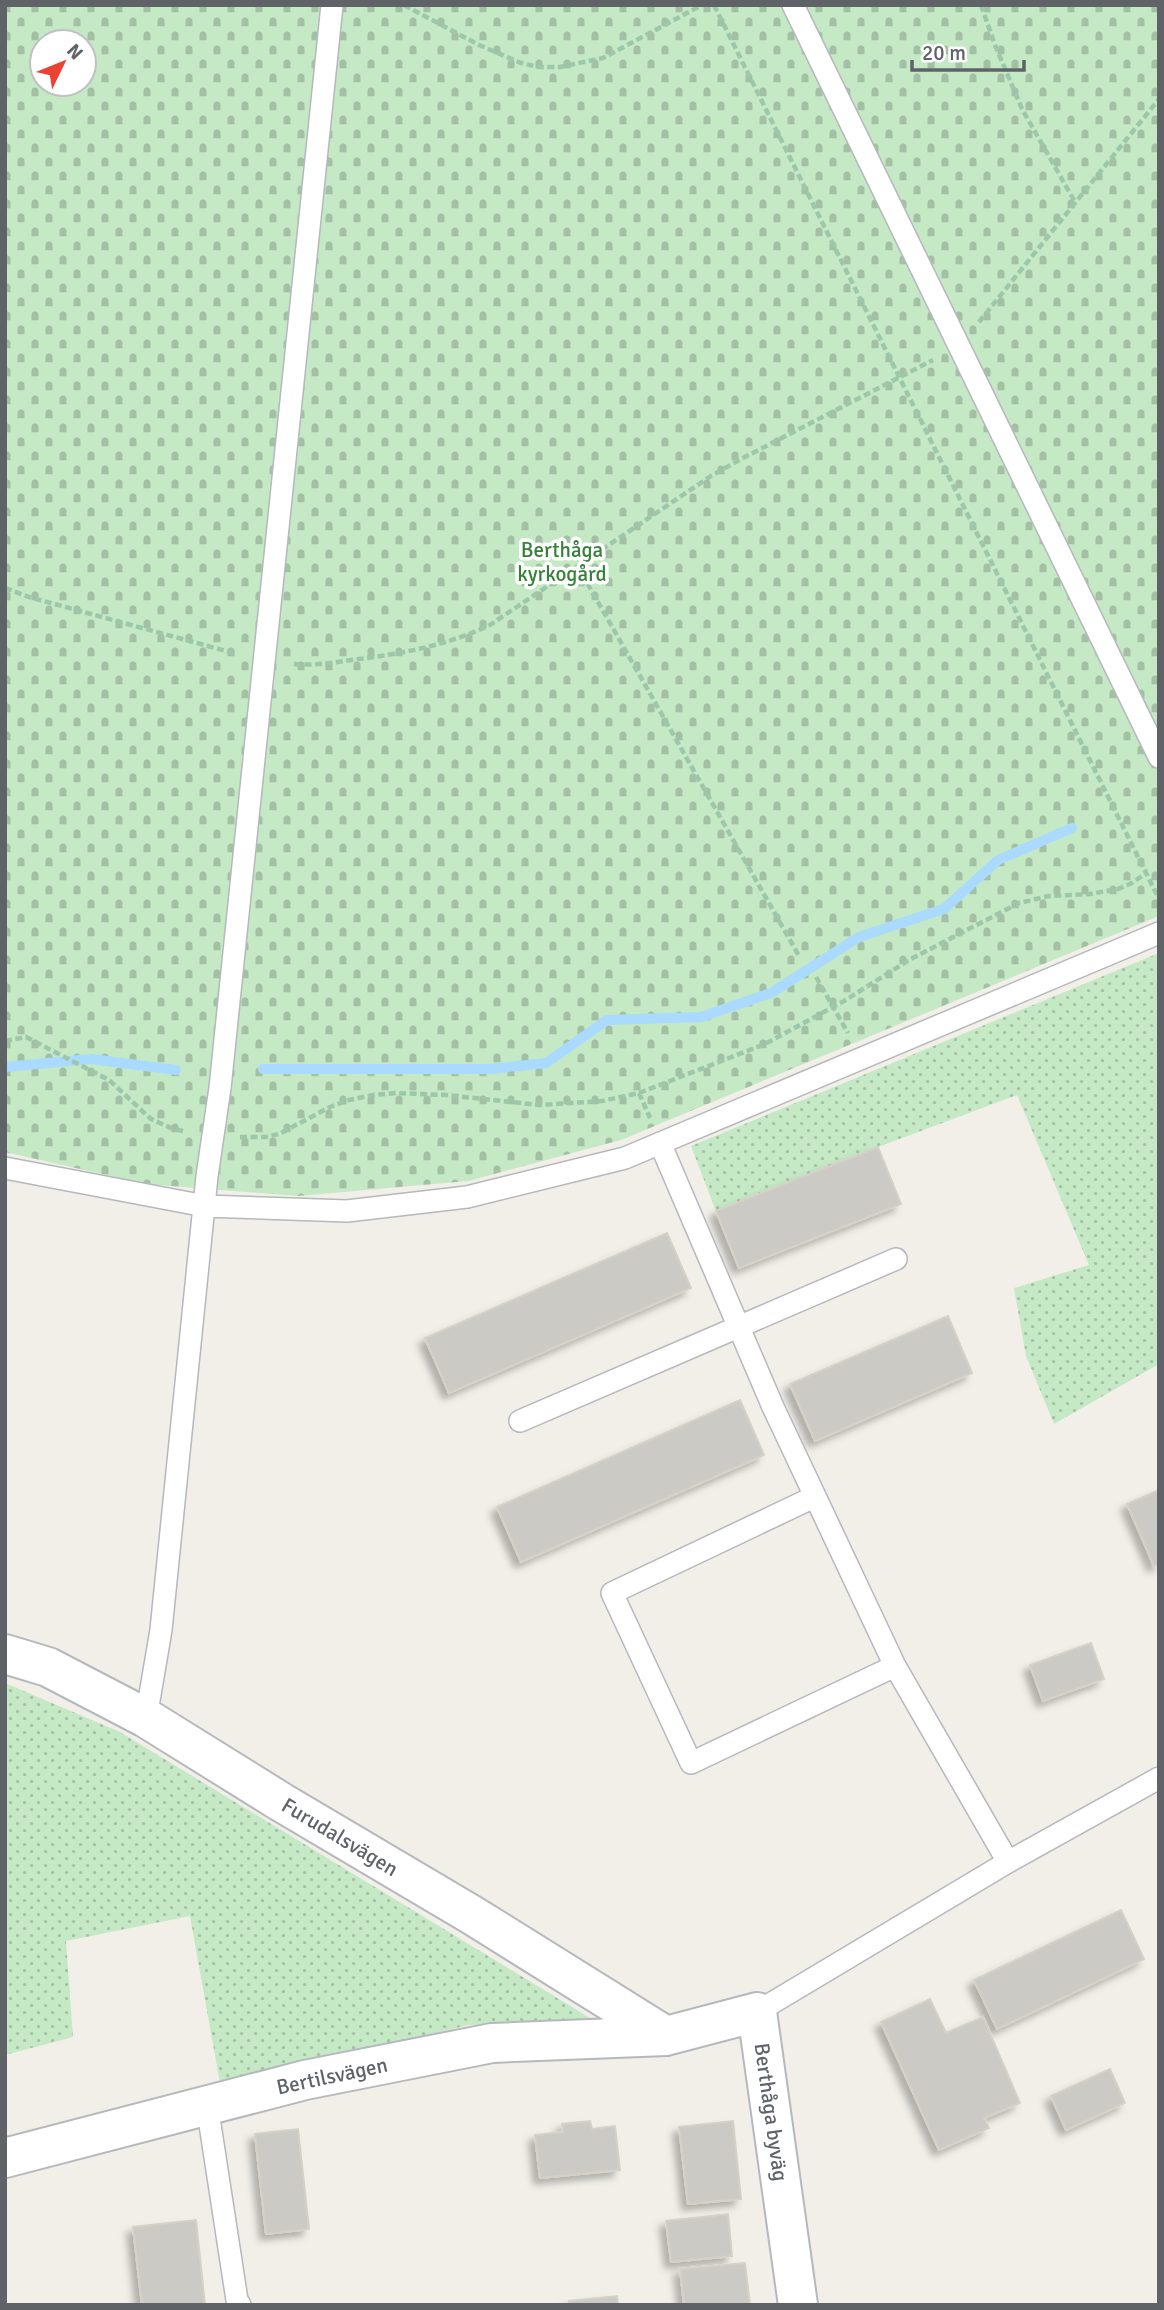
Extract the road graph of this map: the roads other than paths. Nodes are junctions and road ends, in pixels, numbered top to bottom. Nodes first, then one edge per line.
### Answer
1 (332, 5) edge
2 (793, 5) edge
3 (1159, 757) edge
4 (1159, 933) edge
5 (660, 1143) junction
6 (5, 1168) edge
7 (205, 1206) junction
8 (895, 1259) dead end
9 (738, 1326) junction
10 (520, 1421) dead end
11 (814, 1497) junction
12 (5, 1654) edge
13 (895, 1667) junction
14 (146, 1718) junction
15 (1159, 1778) edge
16 (1008, 1862) junction
17 (757, 2012) junction
18 (666, 2036) junction
19 (207, 2105) junction
20 (5, 2158) edge
21 (240, 2305) edge
22 (798, 2305) edge

1 - 7 lane
2 - 3 lane
4 - 5 lane
5 - 7 lane
5 - 9 lane
6 - 7 lane
7 - 14 lane
8 - 9 lane
9 - 10 lane
9 - 11 lane
11 - 13 lane
11 - 13 lane
12 - 14 street, Furudalsvägen
13 - 16 lane
14 - 18 street, Furudalsvägen
15 - 16 lane
16 - 17 lane
17 - 18 street, Berthåga byväg
17 - 22 street, Berthåga byväg
18 - 19 street, Bertilsvägen
19 - 20 street, Bertilsvägen
19 - 21 lane

